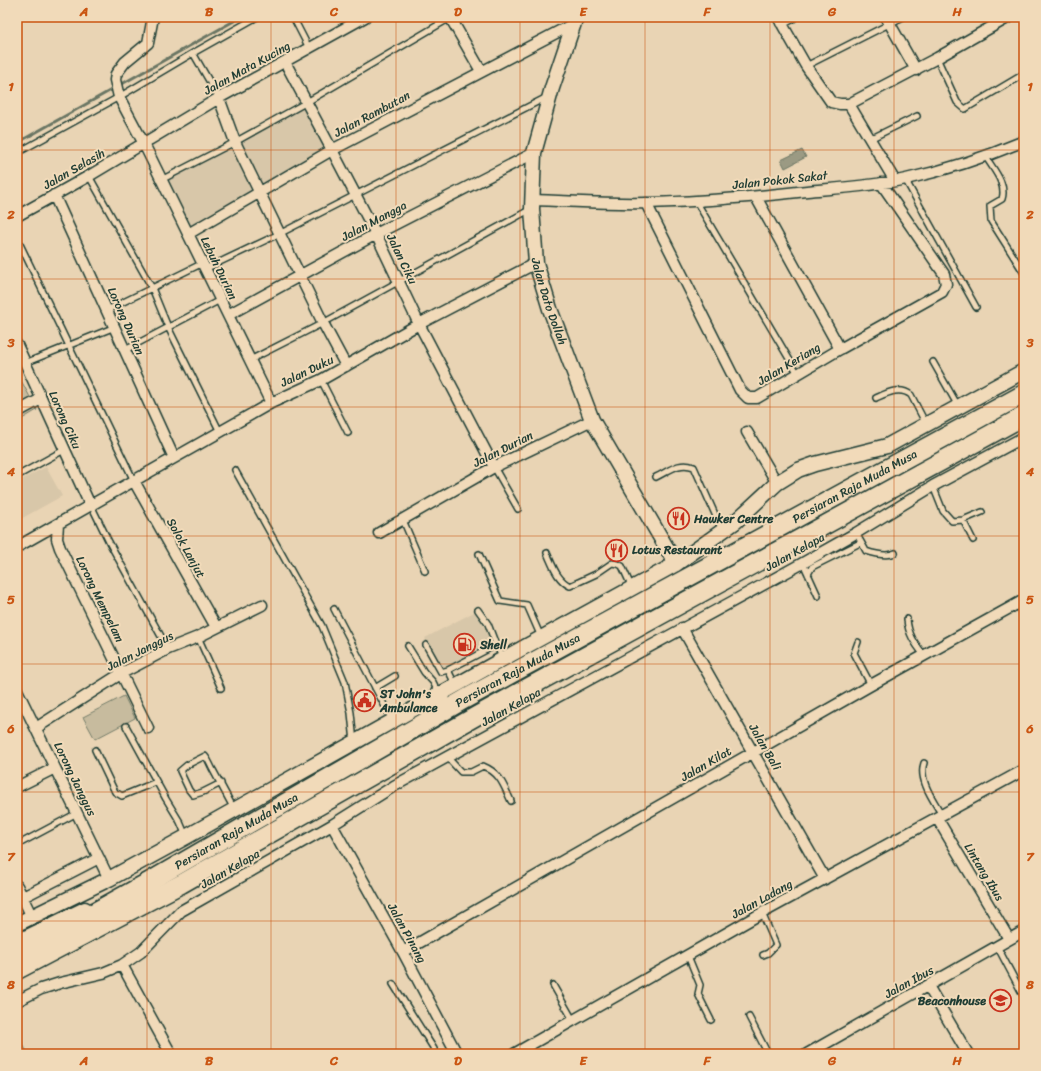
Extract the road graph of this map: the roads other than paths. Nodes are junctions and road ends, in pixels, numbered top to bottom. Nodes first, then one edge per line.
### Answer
1 (153, 17) edge
2 (257, 17) edge
3 (293, 17) edge
4 (364, 17) edge
5 (465, 17) edge
6 (792, 17) edge
7 (903, 17) edge
8 (1009, 17) edge
9 (451, 19) edge
10 (779, 20) edge
11 (574, 21) edge
12 (888, 21) edge
13 (994, 21) edge
14 (309, 48) junction
15 (194, 53) junction
16 (937, 58) junction
17 (285, 62) junction
18 (806, 66) junction
19 (916, 70) junction
20 (482, 71) junction
21 (1024, 74) edge
22 (117, 89) junction
23 (550, 95) junction
24 (219, 98) junction
25 (307, 102) junction
26 (849, 104) junction
27 (917, 116) dead end
28 (870, 139) junction
29 (1024, 141) edge
30 (235, 142) junction
31 (144, 144) junction
32 (332, 150) junction
33 (17, 153) edge
34 (534, 153) junction
35 (986, 157) junction
36 (89, 176) junction
37 (162, 180) junction
38 (900, 180) junction
39 (881, 183) junction
40 (260, 193) junction
41 (54, 195) junction
42 (355, 195) junction
43 (756, 197) junction
44 (696, 201) junction
45 (646, 203) junction
46 (532, 205) junction
47 (17, 216) edge
48 (188, 234) junction
49 (279, 234) junction
50 (376, 234) junction
51 (17, 238) edge
52 (536, 263) junction
53 (204, 266) junction
54 (1024, 273) edge
55 (300, 276) junction
56 (398, 281) junction
57 (152, 288) junction
58 (220, 300) junction
59 (976, 307) dead end
60 (107, 310) junction
61 (228, 315) junction
62 (322, 323) junction
63 (419, 324) junction
64 (114, 327) junction
65 (168, 328) junction
66 (17, 345) edge
67 (69, 345) junction
68 (840, 349) junction
69 (125, 350) junction
70 (250, 360) junction
71 (933, 362) dead end
72 (25, 363) junction
73 (346, 366) junction
74 (1024, 371) edge
75 (798, 374) junction
76 (322, 380) junction
77 (1024, 394) edge
78 (876, 398) dead end
79 (41, 399) junction
80 (271, 403) junction
81 (958, 406) junction
82 (17, 412) edge
83 (1024, 416) edge
84 (592, 420) junction
85 (927, 425) junction
86 (220, 432) junction
87 (747, 432) dead end
88 (348, 433) dead end
89 (1024, 437) edge
90 (64, 450) junction
91 (174, 458) junction
92 (494, 467) junction
93 (235, 470) dead end
94 (17, 476) edge
95 (656, 477) dead end
96 (134, 481) junction
97 (777, 483) junction
98 (933, 486) junction
99 (90, 505) junction
100 (518, 509) dead end
101 (982, 512) dead end
102 (402, 520) junction
103 (963, 520) junction
104 (58, 524) junction
105 (723, 530) junction
106 (379, 533) dead end
107 (856, 533) junction
108 (973, 540) dead end
109 (860, 543) junction
110 (17, 547) edge
111 (547, 553) dead end
112 (895, 553) dead end
113 (479, 554) dead end
114 (803, 563) junction
115 (676, 564) junction
116 (425, 571) dead end
117 (808, 574) junction
118 (632, 589) junction
119 (818, 596) dead end
120 (1024, 600) edge
121 (262, 605) dead end
122 (334, 609) dead end
123 (478, 610) dead end
124 (907, 619) dead end
125 (216, 627) junction
126 (682, 628) junction
127 (198, 637) junction
128 (542, 638) junction
129 (858, 642) dead end
130 (426, 645) dead end
131 (496, 645) junction
132 (408, 646) dead end
133 (168, 649) junction
134 (924, 655) junction
135 (503, 659) junction
136 (448, 670) junction
137 (122, 673) junction
138 (395, 676) dead end
139 (455, 685) junction
140 (871, 685) junction
141 (221, 688) dead end
142 (374, 688) junction
143 (17, 690) edge
144 (439, 695) junction
145 (440, 713) junction
146 (393, 721) junction
147 (126, 726) dead end
148 (36, 728) junction
149 (148, 728) dead end
150 (354, 743) junction
151 (95, 750) dead end
152 (753, 752) junction
153 (447, 757) junction
154 (924, 763) dead end
155 (55, 768) junction
156 (1024, 770) edge
157 (156, 782) junction
158 (221, 783) junction
159 (17, 787) edge
160 (510, 801) dead end
161 (234, 810) junction
162 (77, 813) junction
163 (940, 817) junction
164 (332, 826) junction
165 (186, 837) junction
166 (17, 845) edge
167 (99, 858) junction
168 (109, 879) junction
169 (825, 879) junction
170 (152, 880) junction
171 (182, 884) junction
172 (17, 886) edge
173 (22, 897) junction
174 (762, 913) junction
175 (32, 917) junction
176 (17, 924) edge
177 (1024, 931) edge
178 (1009, 940) junction
179 (17, 942) edge
180 (997, 946) junction
181 (403, 952) junction
182 (17, 955) edge
183 (763, 955) dead end
184 (688, 956) junction
185 (122, 965) junction
186 (17, 970) edge
187 (17, 982) edge
188 (393, 984) dead end
189 (553, 985) dead end
190 (928, 986) junction
191 (1023, 995) dead end
192 (17, 1001) edge
193 (749, 1017) dead end
194 (573, 1020) junction
195 (711, 1020) dead end
196 (171, 1054) edge
197 (436, 1054) edge
198 (457, 1054) edge
199 (514, 1054) edge
200 (768, 1054) edge
201 (807, 1054) edge
202 (968, 1054) edge

1 - 22 street
2 - 15 lane
3 - 14 lane
4 - 14 street, Jalan Mata Kucing
5 - 9 lane
6 - 10 street
7 - 12 lane
8 - 13 street
9 - 20 street
9 - 25 lane
10 - 18 street
11 - 20 street, Jalan Rambutan
11 - 23 street, Jalan Dato Dollah
12 - 18 lane
12 - 19 street
13 - 16 street
14 - 17 street, Jalan Mata Kucing
15 - 22 lane
15 - 24 lane
16 - 19 street
16 - 21 lane
17 - 24 street, Jalan Mata Kucing
17 - 25 street, Jalan Ciku
18 - 26 street
19 - 26 street
20 - 32 street, Jalan Rambutan
22 - 31 street, Lebuh Durian
22 - 33 lane
23 - 34 street, Jalan Dato Dollah
23 - 42 lane
24 - 30 street
24 - 31 street, Jalan Mata Kucing
25 - 30 lane
25 - 32 street, Jalan Ciku
26 - 28 street
27 - 28 lane
28 - 38 street
29 - 35 street, Jalan Pokok Sakat
30 - 37 lane
30 - 40 street
31 - 36 street, Jalan Selasih
31 - 37 street, Lebuh Durian
32 - 40 street, Jalan Rambutan
32 - 42 street, Jalan Ciku
34 - 46 street, Jalan Dato Dollah
34 - 50 street, Jalan Mangga
35 - 38 street, Jalan Pokok Sakat
35 - 54 lane
36 - 41 street, Jalan Selasih
36 - 57 lane
37 - 48 street, Lebuh Durian
38 - 39 street, Jalan Pokok Sakat
38 - 59 lane
39 - 43 street, Jalan Pokok Sakat
39 - 68 street
40 - 48 street, Jalan Rambutan
40 - 49 street
41 - 47 street, Jalan Selasih
41 - 60 street, Lorong Durian
42 - 49 lane
42 - 50 street, Jalan Ciku
43 - 44 street, Jalan Pokok Sakat
43 - 68 street, Jalan Keriang
44 - 45 street, Jalan Pokok Sakat
44 - 75 lane
45 - 46 street, Jalan Pokok Sakat
45 - 75 street, Jalan Keriang
46 - 52 street, Jalan Dato Dollah
46 - 56 lane
48 - 53 street, Lebuh Durian
49 - 53 lane
49 - 55 street
50 - 55 street, Jalan Mangga
50 - 56 street, Jalan Ciku
51 - 67 lane
52 - 63 street, Jalan Duku
52 - 84 street, Jalan Dato Dollah
53 - 57 lane
53 - 58 street, Lebuh Durian
55 - 61 street, Jalan Mangga
55 - 62 street
56 - 62 lane
56 - 63 street, Jalan Ciku
57 - 60 lane
57 - 65 lane
58 - 61 street, Lebuh Durian
58 - 65 lane
60 - 64 street, Lorong Durian
61 - 70 street, Lebuh Durian
62 - 70 lane
62 - 73 street
63 - 73 street, Jalan Duku
63 - 92 street, Jalan Ciku
64 - 67 lane
64 - 69 street, Lorong Durian
65 - 69 lane
65 - 86 lane
66 - 72 street, Lorong Ciku
67 - 72 lane
67 - 96 lane
68 - 75 street, Jalan Keriang
69 - 91 street, Lorong Durian
70 - 80 street, Lebuh Durian
71 - 81 lane
72 - 79 street, Lorong Ciku
73 - 76 street, Jalan Duku
74 - 81 street
76 - 80 street, Jalan Duku
76 - 88 lane
77 - 145 highway, Persiaran Raja Muda Musa
78 - 85 lane
79 - 82 street
79 - 90 street, Lorong Ciku
80 - 86 street, Jalan Duku
81 - 85 street
83 - 171 highway, Persiaran Raja Muda Musa
84 - 92 street, Jalan Durian
84 - 115 street, Jalan Dato Dollah
85 - 97 street
86 - 91 street, Jalan Duku
87 - 97 street
89 - 98 street, Jalan Kelapa
90 - 94 lane
90 - 99 street, Lorong Ciku
91 - 96 street, Jalan Duku
92 - 100 lane
92 - 102 street, Jalan Durian
93 - 150 lane
95 - 105 lane
96 - 99 street, Jalan Duku
96 - 125 street, Solok Lanjut
97 - 105 street
98 - 103 lane
98 - 107 street, Jalan Kelapa
99 - 104 street, Jalan Duku
99 - 133 lane, Lorong Ciku
101 - 103 lane
102 - 106 street, Jalan Durian
102 - 116 lane
103 - 108 lane
104 - 110 street, Jalan Duku
104 - 137 street, Lorong Mempelam
105 - 115 street
107 - 109 lane
107 - 114 street, Jalan Kelapa
109 - 112 lane
109 - 117 lane
111 - 118 lane
113 - 128 lane
114 - 117 lane
114 - 126 street, Jalan Kelapa
115 - 118 street
117 - 119 lane
118 - 128 street
120 - 134 street, Jalan Kilat
121 - 125 street, Jalan Janggus
122 - 142 lane
123 - 131 lane
124 - 134 lane
125 - 127 street, Jalan Janggus
126 - 152 street, Jalan Bali
126 - 153 street, Jalan Kelapa
127 - 133 street, Jalan Janggus
127 - 141 lane
128 - 135 street
129 - 140 lane
130 - 136 lane
131 - 135 lane
131 - 136 lane
132 - 144 lane
133 - 137 street, Jalan Janggus
134 - 140 street, Jalan Kilat
135 - 139 street
136 - 139 lane
137 - 148 street, Jalan Janggus
137 - 149 street, Lorong Mempelam
138 - 142 lane
139 - 144 street
140 - 152 street, Jalan Kilat
142 - 146 lane
143 - 148 street, Lorong Janggus
144 - 145 highway
144 - 146 street
145 - 170 highway, Persiaran Raja Muda Musa
146 - 150 street
147 - 157 lane
148 - 155 street, Lorong Janggus
150 - 161 street
151 - 157 lane
152 - 169 street, Jalan Bali
152 - 181 street, Jalan Kilat
153 - 160 lane
153 - 164 street, Jalan Kelapa
154 - 163 lane
155 - 159 street
155 - 162 street, Lorong Janggus
156 - 163 street, Jalan Ladang
157 - 165 lane
158 - 158 lane
158 - 161 lane
161 - 165 street
162 - 166 lane
162 - 167 street, Lorong Janggus
163 - 169 street, Jalan Ladang
163 - 178 street, Lintang Ibus
164 - 181 street, Jalan Pinang
164 - 185 street, Jalan Kelapa
165 - 168 street
167 - 168 street, Lorong Janggus
167 - 173 street
168 - 175 street
169 - 174 street, Jalan Ladang
170 - 179 street
170 - 182 highway, Persiaran Raja Muda Musa
171 - 186 highway, Persiaran Raja Muda Musa
171 - 187 highway
172 - 173 street
173 - 175 street
174 - 183 lane
174 - 184 street, Jalan Ladang
175 - 176 street
177 - 178 street, Jalan Ibus
178 - 180 street, Jalan Ibus
180 - 190 street, Jalan Ibus
180 - 191 lane
181 - 198 street, Jalan Pinang
184 - 194 street, Jalan Ladang
184 - 195 lane
185 - 192 street, Jalan Kelapa
185 - 196 street
188 - 197 lane
189 - 194 lane
190 - 201 street, Jalan Ibus
190 - 202 street
193 - 200 lane
194 - 199 street, Jalan Ladang

